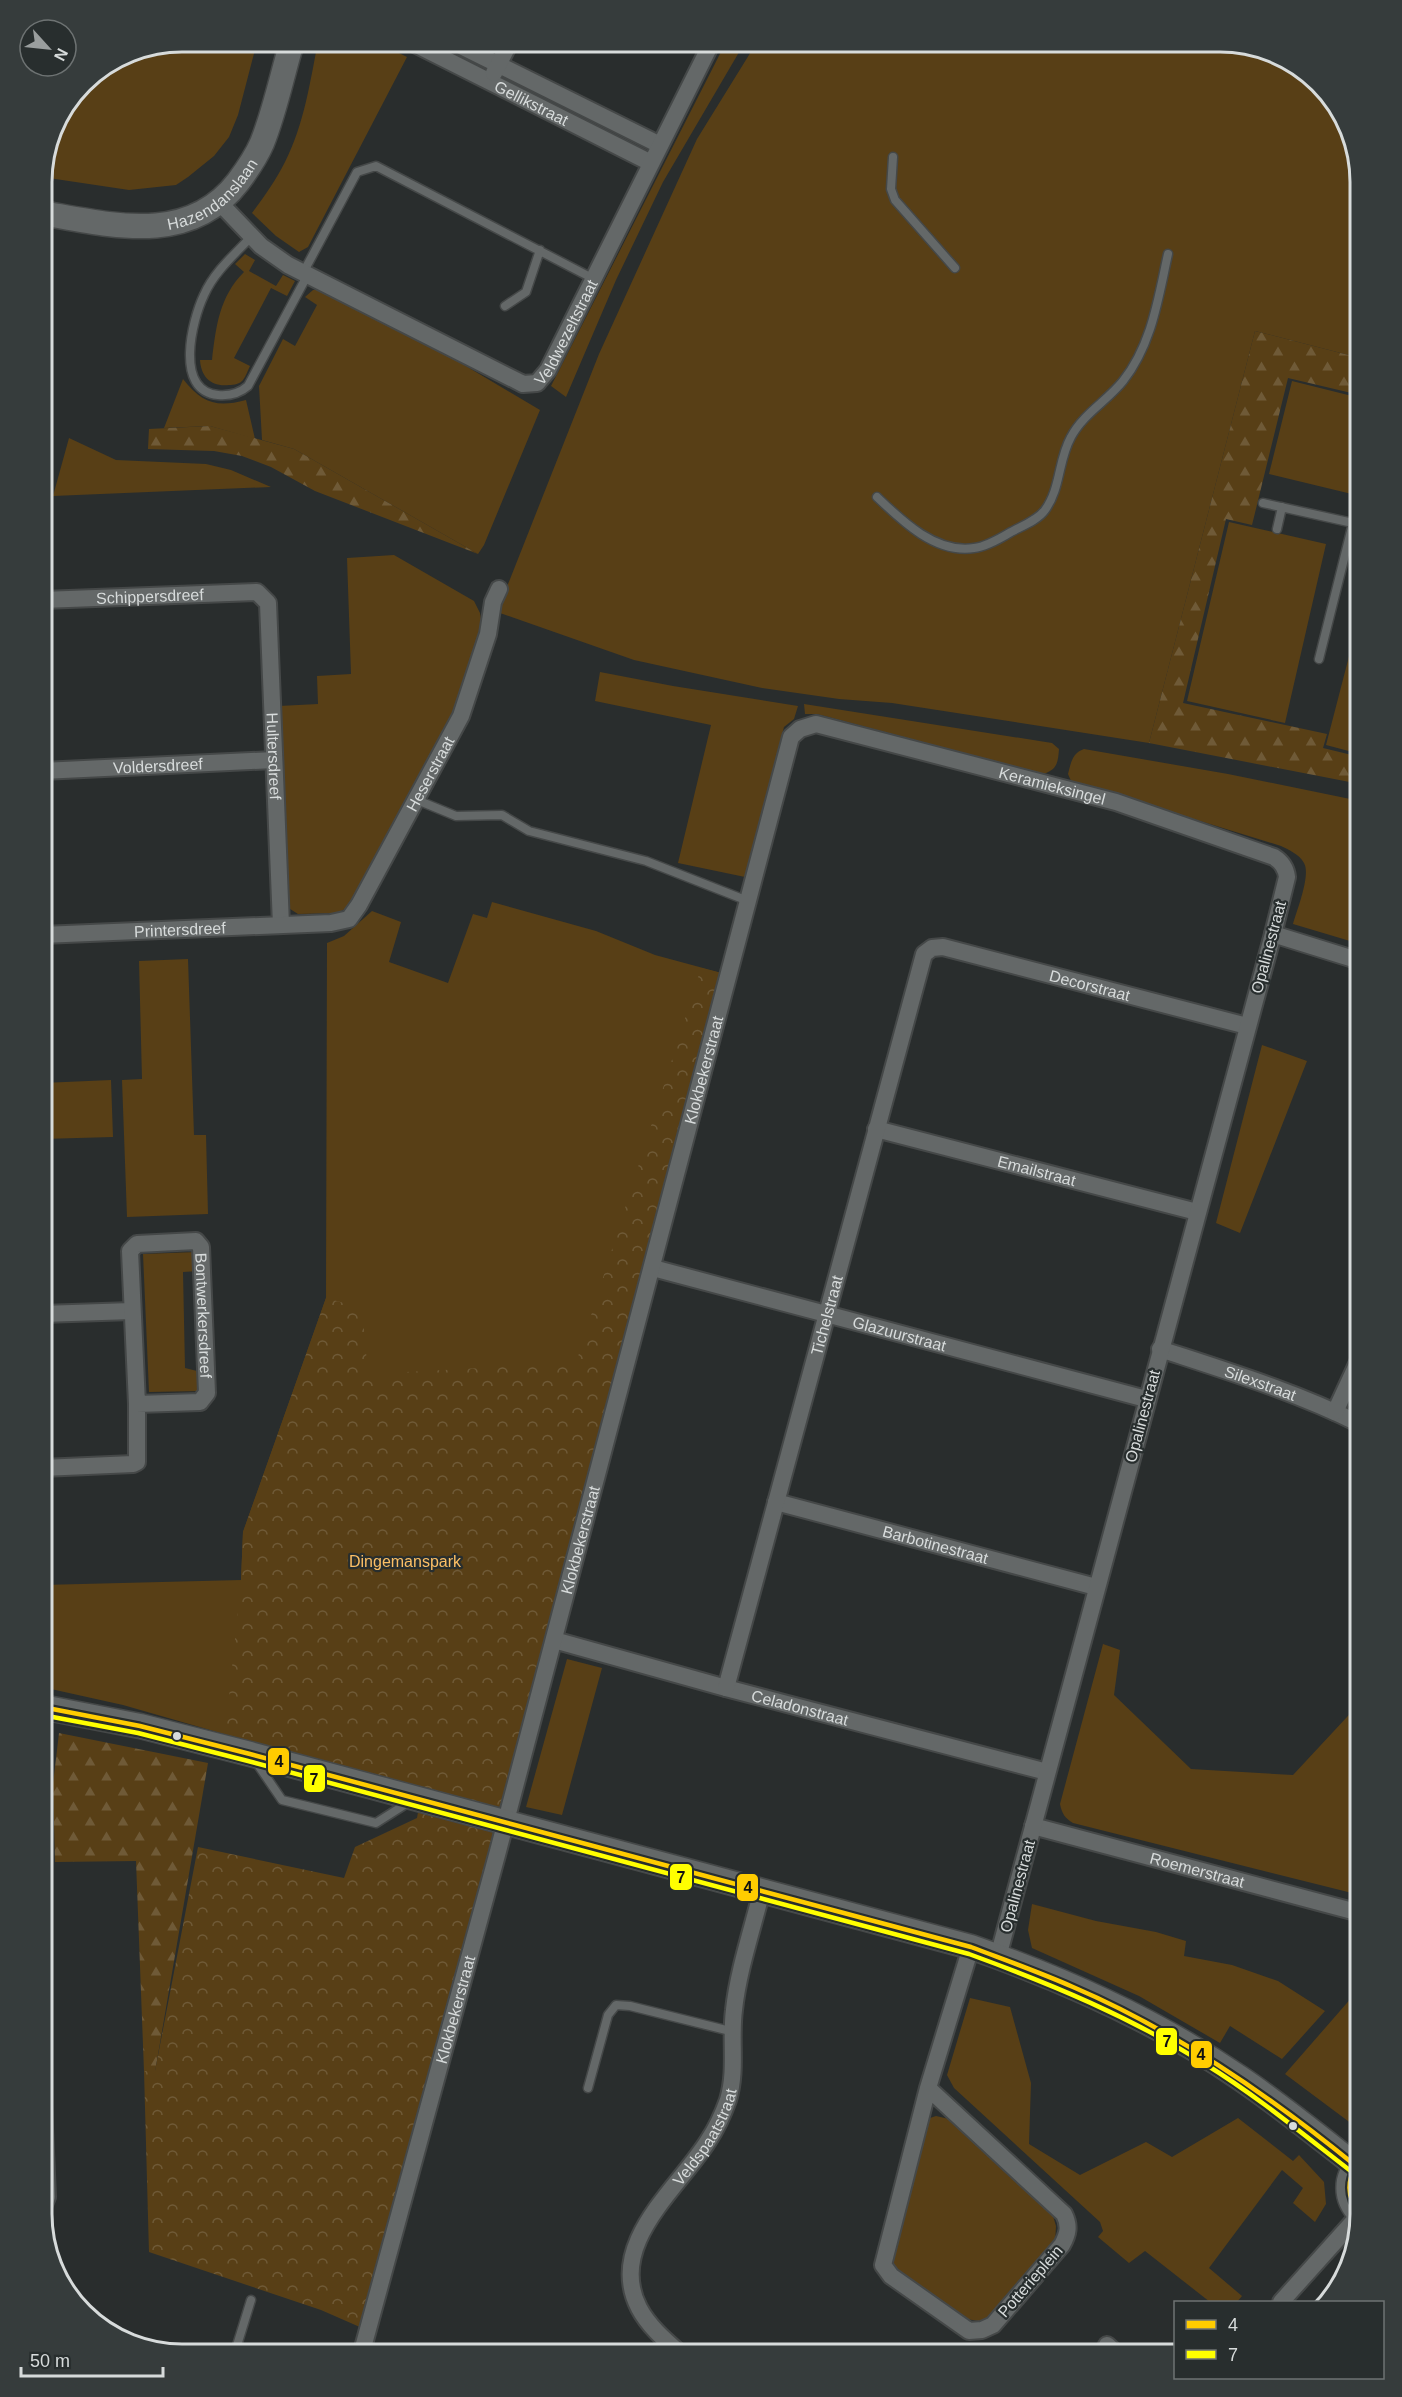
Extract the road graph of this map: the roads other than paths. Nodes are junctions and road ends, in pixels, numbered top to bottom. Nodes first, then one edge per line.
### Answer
1 (289, 53) edge
2 (433, 53) edge
3 (483, 53) edge
4 (488, 53) edge
5 (504, 53) edge
6 (706, 53) edge
7 (498, 64) junction
8 (472, 73) junction
9 (490, 82) junction
10 (660, 145) junction
11 (893, 157) dead end
12 (651, 163) junction
13 (219, 202) junction
14 (53, 215) edge
15 (250, 237) junction
16 (540, 250) junction
17 (1167, 254) dead end
18 (955, 268) dead end
19 (305, 275) junction
20 (594, 279) junction
21 (505, 306) dead end
22 (877, 497) dead end
23 (1263, 503) dead end
24 (1282, 507) junction
25 (1350, 522) edge
26 (1276, 529) dead end
27 (1350, 549) edge
28 (500, 589) dead end
29 (257, 592) joint
30 (53, 600) edge
31 (1319, 659) dead end
32 (802, 728) joint
33 (274, 760) junction
34 (53, 770) edge
35 (417, 800) junction
36 (1287, 877) joint
37 (748, 901) junction
38 (280, 924) junction
39 (316, 924) joint
40 (1273, 934) junction
41 (53, 935) edge
42 (932, 948) joint
43 (1350, 958) edge
44 (1247, 1026) junction
45 (876, 1129) junction
46 (1197, 1212) junction
47 (653, 1268) junction
48 (132, 1311) junction
49 (52, 1314) edge
50 (826, 1314) junction
51 (1160, 1349) junction
52 (1350, 1380) edge
53 (1146, 1400) junction
54 (136, 1404) junction
55 (1335, 1412) junction
56 (1350, 1419) edge
57 (52, 1468) edge
58 (776, 1502) junction
59 (1096, 1587) junction
60 (554, 1640) junction
61 (726, 1688) junction
62 (52, 1709) edge
63 (240, 1751) junction
64 (1047, 1772) junction
65 (416, 1798) junction
66 (506, 1822) junction
67 (1033, 1826) junction
68 (762, 1890) junction
69 (1350, 1910) edge
70 (971, 1947) junction
71 (998, 1957) junction
72 (734, 2031) junction
73 (588, 2088) dead end
74 (928, 2088) junction
75 (1350, 2158) edge
76 (1350, 2180) edge
77 (1350, 2196) edge
78 (1349, 2227) edge
79 (251, 2300) dead end
80 (1282, 2301) edge
81 (237, 2344) edge
82 (364, 2344) edge
83 (670, 2344) edge

1 - 13 street, Hazendanslaan
2 - 8 street, Gellikstraat
3 - 8 street
4 - 7 street, Gellikstraat
5 - 7 street
6 - 10 street, Veldwezeltstraat
7 - 9 street
7 - 10 street, Gellikstraat
8 - 9 street, Gellikstraat
9 - 12 street, Gellikstraat
10 - 12 street, Veldwezeltstraat
11 - 18 lane
12 - 20 street, Veldwezeltstraat
13 - 14 street, Hazendanslaan
13 - 15 street, Veldwezeltstraat
15 - 19 street, Veldwezeltstraat
15 - 19 lane
16 - 19 lane
16 - 20 lane
16 - 21 lane
17 - 22 lane
19 - 20 street, Veldwezeltstraat
23 - 24 lane
24 - 25 lane
24 - 26 lane
27 - 31 lane
28 - 35 street, Heserstraat
29 - 30 street, Schippersdreef
29 - 33 street, Hultersdreef
32 - 36 street, Keramieksingel
32 - 37 street, Klokbekerstraat
33 - 34 street, Voldersdreef
33 - 38 street, Hultersdreef
35 - 37 lane
35 - 39 street, Heserstraat
36 - 40 street, Opalinestraat
37 - 47 street, Klokbekerstraat
38 - 39 street, Printersdreef
38 - 41 street, Printersdreef
40 - 43 street
40 - 44 street, Opalinestraat
42 - 44 street, Decorstraat
42 - 45 street, Tichelstraat
44 - 46 street, Opalinestraat
45 - 46 street, Emailstraat
45 - 50 street, Tichelstraat
46 - 51 street, Opalinestraat
47 - 50 street, Glazuurstraat
47 - 60 street, Klokbekerstraat
48 - 49 street
48 - 54 street, Bontwerkersdreef
48 - 54 street, Bontwerkersdreef
50 - 53 street, Glazuurstraat
50 - 58 street, Tichelstraat
51 - 53 street, Opalinestraat
51 - 55 street, Silexstraat
52 - 55 street
53 - 59 street, Opalinestraat
54 - 57 street, Bontwerkersdreef
55 - 56 street, Silexstraat
58 - 59 street, Barbotinestraat
58 - 61 street, Tichelstraat
59 - 64 street, Opalinestraat
60 - 61 street, Celadonstraat
60 - 66 street, Klokbekerstraat
61 - 64 street, Celadonstraat
62 - 63 street
63 - 65 street
63 - 65 lane
64 - 67 street, Opalinestraat
65 - 66 street
66 - 68 street
66 - 82 street, Klokbekerstraat
67 - 69 street, Roemerstraat
67 - 71 street, Opalinestraat
68 - 70 street
68 - 72 street, Veldspaatstraat
70 - 71 street
70 - 74 street, Potterieplein
71 - 75 street
72 - 73 lane
72 - 83 street, Veldspaatstraat
74 - 74 street, Potterieplein
76 - 77 street
78 - 80 street
79 - 81 lane

